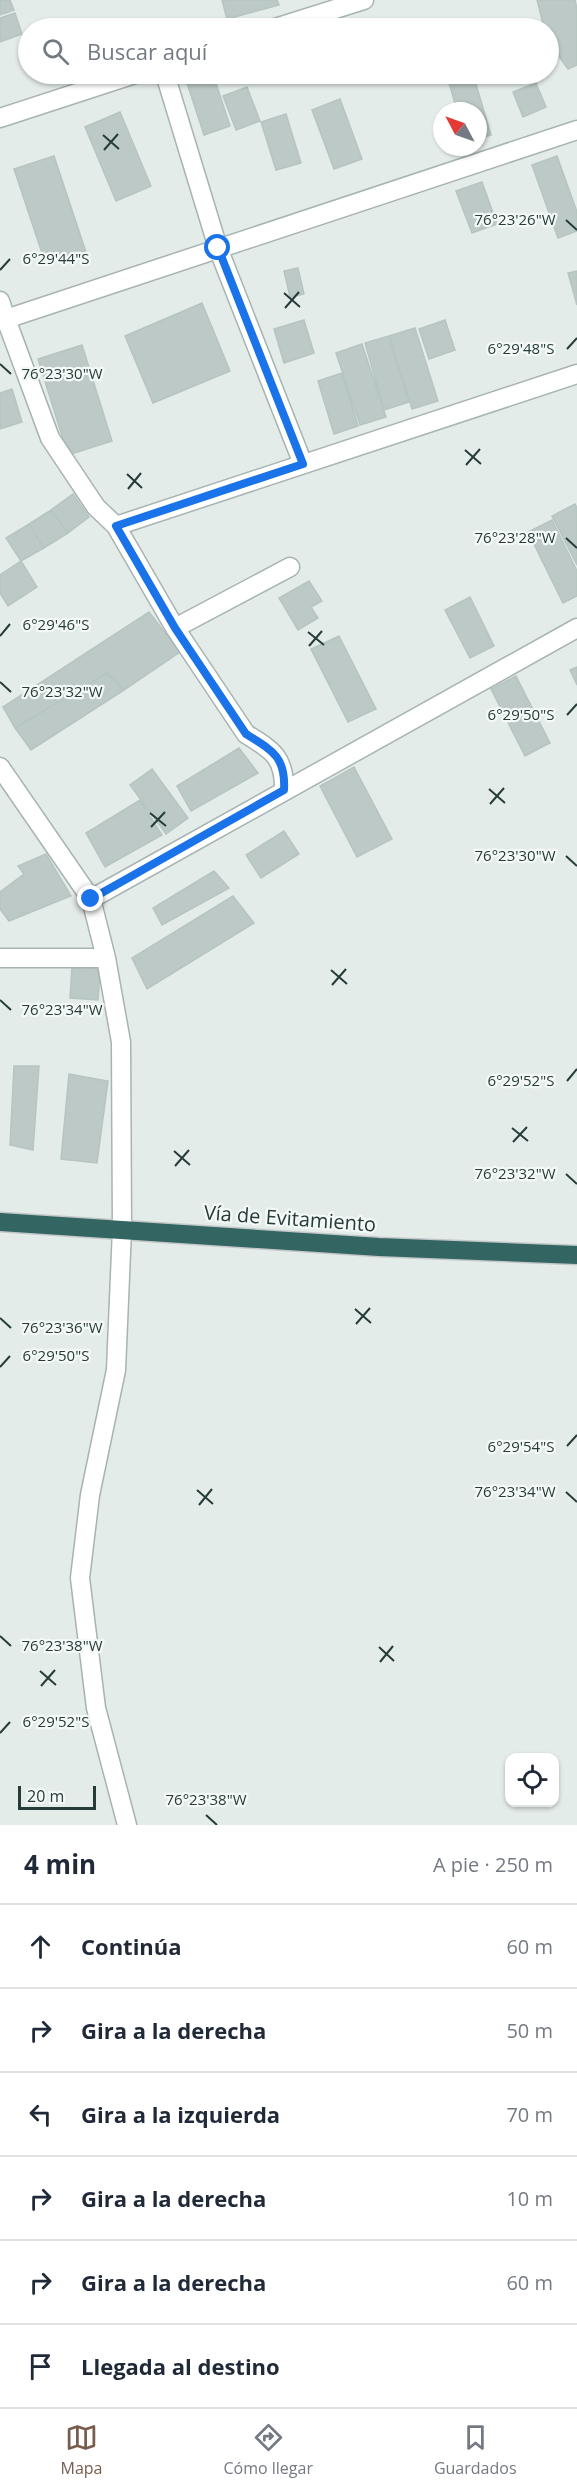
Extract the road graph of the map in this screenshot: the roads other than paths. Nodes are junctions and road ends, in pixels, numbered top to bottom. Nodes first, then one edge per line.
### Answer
1 (364, 0) edge
2 (307, 18) edge
3 (104, 84) edge
4 (168, 84) edge
5 (0, 118) edge
6 (577, 130) edge
7 (218, 248) junction
8 (0, 301) edge
9 (3, 320) edge
10 (577, 374) edge
11 (303, 464) junction
12 (116, 526) junction
13 (290, 567) dead end
14 (175, 628) junction
15 (577, 628) edge
16 (0, 767) edge
17 (284, 790) junction
18 (91, 899) junction
19 (0, 958) edge
20 (106, 958) junction
21 (0, 1222) edge
22 (122, 1229) junction
23 (577, 1255) edge
24 (127, 1825) edge

1 - 2 street
3 - 5 street
4 - 7 street
6 - 7 street
7 - 9 street
7 - 11 street
8 - 9 street
9 - 12 street
10 - 11 street
11 - 12 street
12 - 14 street
13 - 14 street
14 - 17 street
15 - 17 street
16 - 18 street
17 - 18 street
18 - 20 street
19 - 20 street
20 - 22 street
21 - 22 highway, Vía de Evitamiento
22 - 23 highway, Vía de Evitamiento
22 - 24 street

